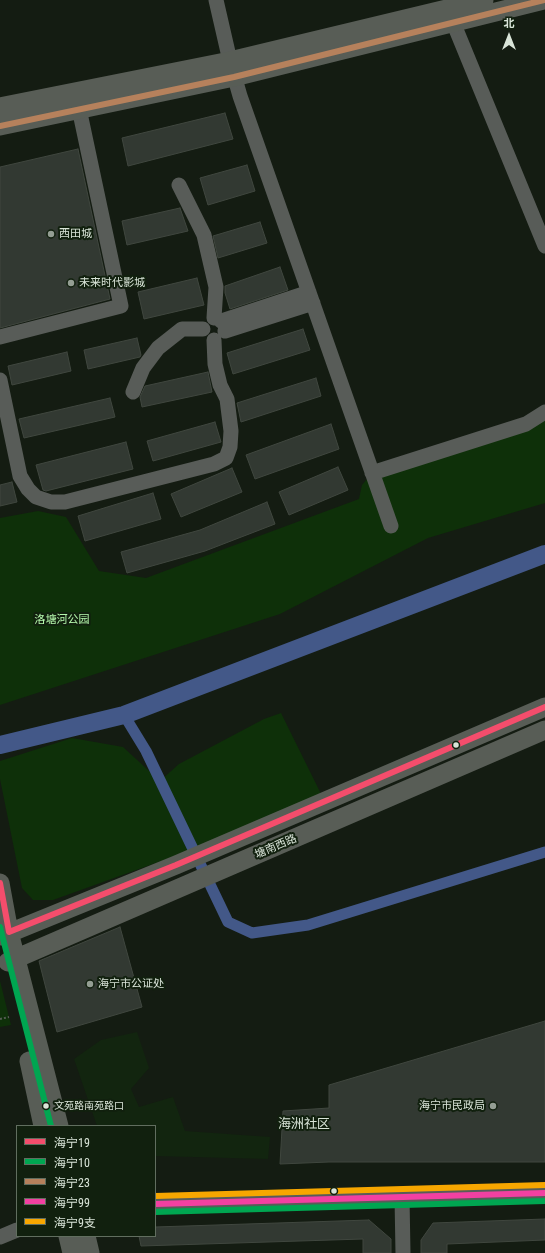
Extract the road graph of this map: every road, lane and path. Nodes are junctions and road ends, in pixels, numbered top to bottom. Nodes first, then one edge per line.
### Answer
1 (216, 0) edge
2 (484, 0) edge
3 (544, 0) edge
4 (453, 22) junction
5 (232, 69) junction
6 (77, 101) junction
7 (0, 107) edge
8 (0, 126) edge
9 (179, 185) dead end
10 (545, 246) edge
11 (311, 297) junction
12 (219, 327) junction
13 (0, 337) edge
14 (0, 380) edge
15 (133, 392) dead end
16 (545, 412) edge
17 (372, 474) junction
18 (391, 526) dead end
19 (545, 707) edge
20 (545, 730) edge
21 (0, 883) edge
22 (4, 932) edge
23 (12, 961) junction
24 (9, 1017) dead end
25 (0, 1018) edge
26 (44, 1125) edge
27 (59, 1125) edge
28 (545, 1193) edge
29 (402, 1197) junction
30 (156, 1204) edge
31 (16, 1230) edge
32 (0, 1237) edge
33 (68, 1237) edge
34 (86, 1237) edge
35 (72, 1253) edge
36 (90, 1253) edge
37 (403, 1253) edge

1 - 5 street
2 - 5 main road
3 - 4 main road
4 - 5 main road
4 - 10 street
5 - 6 main road
5 - 11 street
6 - 7 main road
6 - 8 main road
6 - 13 street
9 - 12 street
11 - 12 street
11 - 17 street
12 - 14 street
12 - 15 street
16 - 17 street
17 - 18 street
19 - 22 main road, 塘南西路
20 - 23 main road, 塘南西路
21 - 22 main road
22 - 23 main road
23 - 26 main road
23 - 27 main road
24 - 25 path
28 - 29 street
29 - 30 street
29 - 37 street
31 - 32 street
33 - 35 main road
34 - 36 main road

